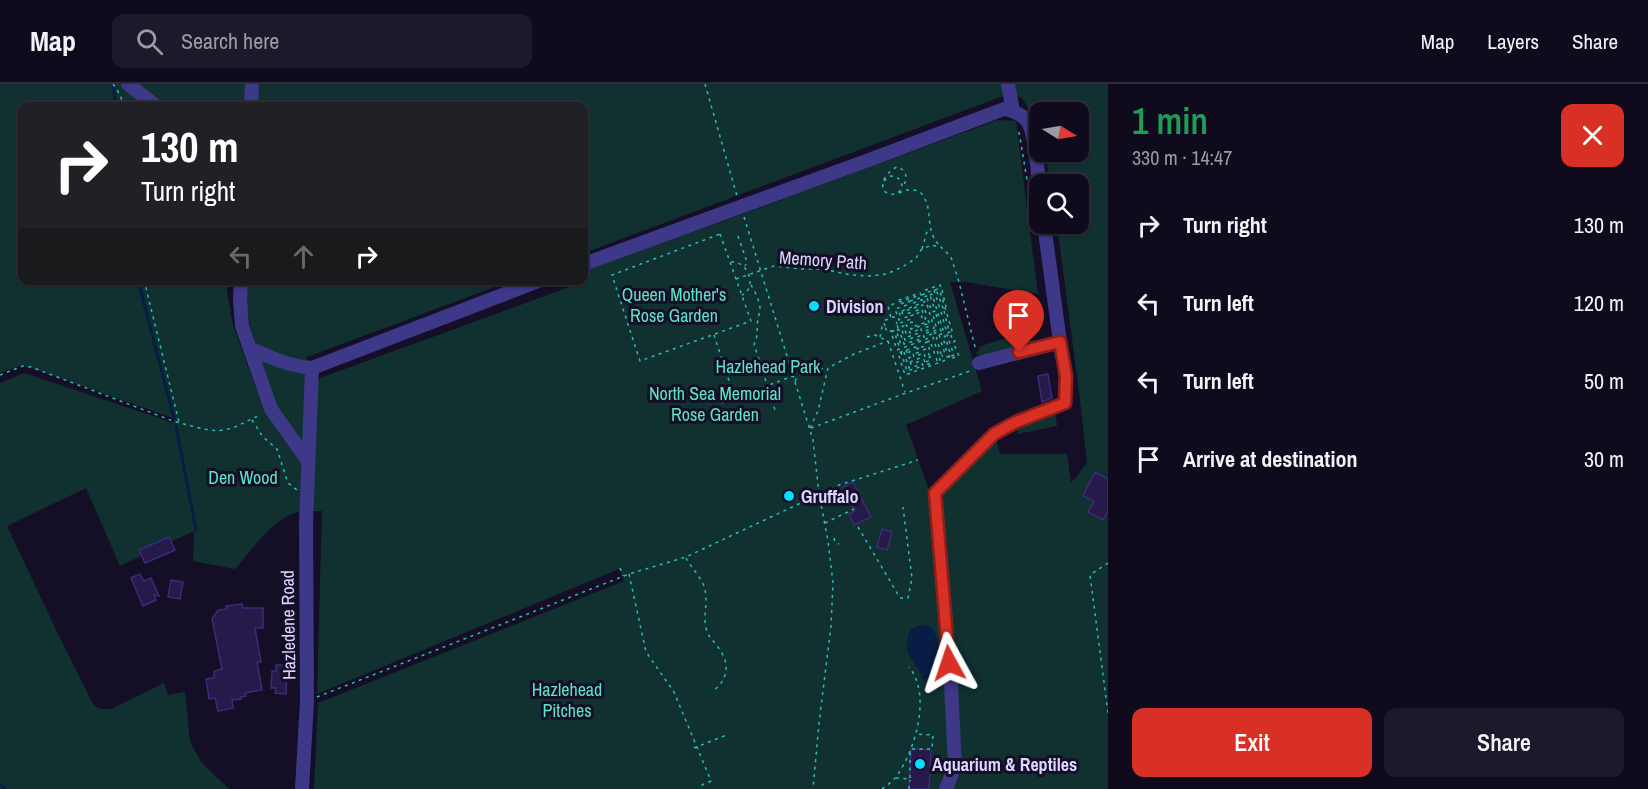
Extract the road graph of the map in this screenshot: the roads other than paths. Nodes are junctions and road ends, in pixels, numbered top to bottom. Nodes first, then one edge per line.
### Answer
1 (128, 84) edge
2 (252, 84) edge
3 (1008, 84) edge
4 (151, 102) edge
5 (251, 102) edge
6 (1014, 111) junction
7 (1034, 174) edge
8 (1040, 234) edge
9 (588, 263) edge
10 (241, 285) edge
11 (528, 285) edge
12 (1036, 341) dead end
13 (1060, 342) junction
14 (250, 348) junction
15 (979, 363) road end
16 (312, 368) junction
17 (308, 462) junction
18 (302, 789) edge
19 (946, 789) edge

1 - 4 street
2 - 5 street
3 - 6 street
6 - 7 street
6 - 9 street
8 - 13 street
10 - 14 street
11 - 16 street
12 - 13 street
13 - 15 street
13 - 19 street
14 - 16 street
14 - 17 street
16 - 17 street, Hazledene Road
17 - 18 street, Hazledene Road

